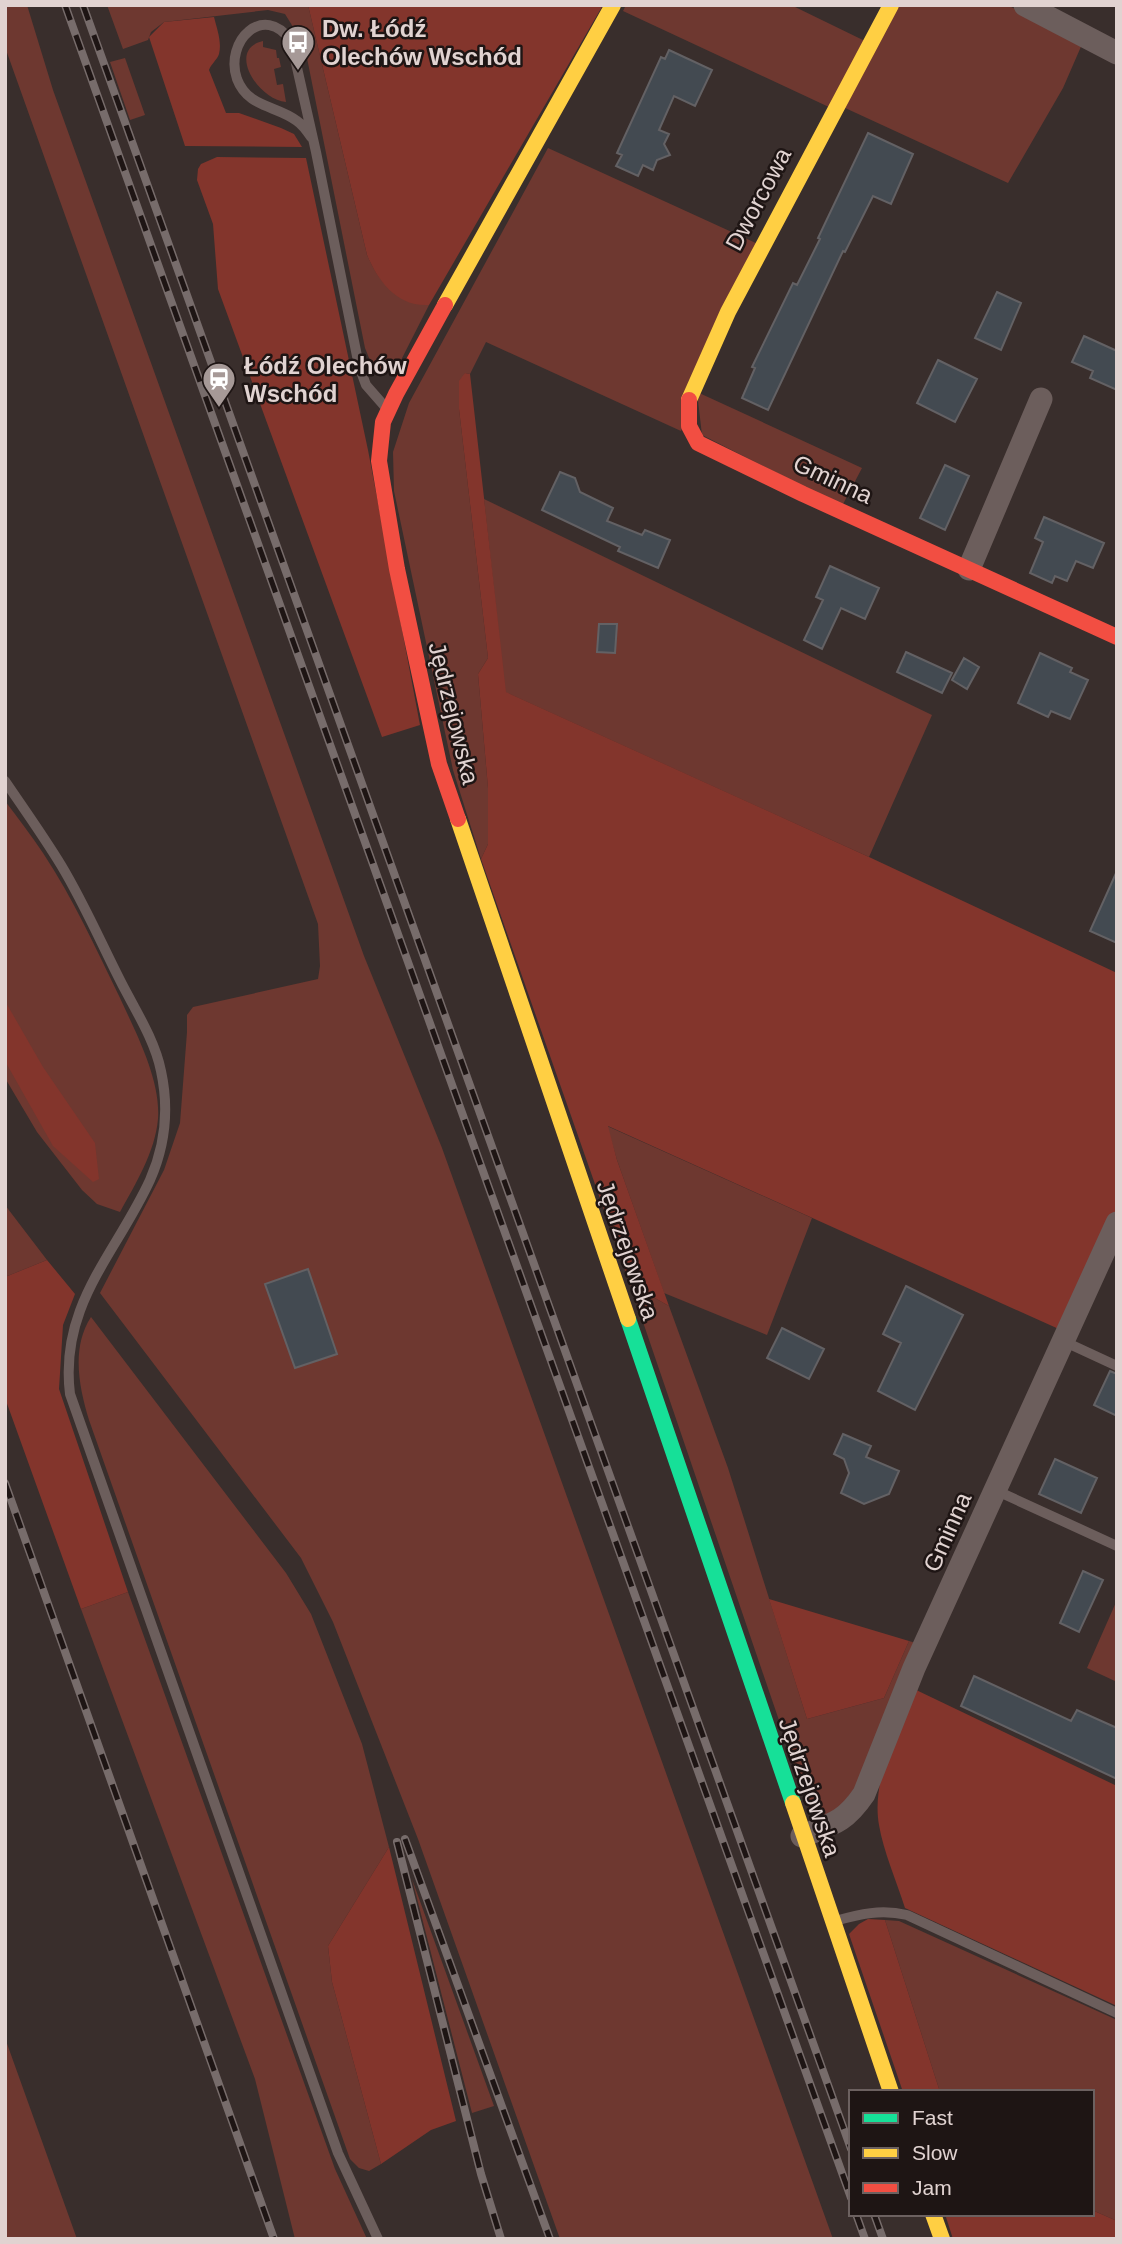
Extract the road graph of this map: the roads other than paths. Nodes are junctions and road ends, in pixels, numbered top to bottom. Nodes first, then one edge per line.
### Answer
1 (613, 5) edge
2 (891, 5) edge
3 (1025, 5) edge
4 (1117, 53) edge
5 (312, 137) junction
6 (1041, 399) dead end
7 (388, 410) junction
8 (688, 424) joint
9 (969, 569) junction
10 (1117, 637) edge
11 (5, 781) edge
12 (1117, 1223) edge
13 (1063, 1341) junction
14 (1117, 1366) edge
15 (995, 1490) junction
16 (1117, 1546) edge
17 (802, 1836) junction
18 (832, 1922) junction
19 (1117, 2012) edge
20 (890, 2090) edge
21 (934, 2216) edge
22 (378, 2239) edge
23 (942, 2239) edge

1 - 7 street
2 - 8 street, Dworcowa
3 - 4 street
5 - 5 lane
5 - 7 lane
6 - 9 street
7 - 17 street, Jędrzejowska
8 - 9 street, Gminna
9 - 10 street, Gminna
11 - 22 lane
12 - 13 street, Gminna
13 - 14 lane
13 - 15 street, Gminna
15 - 16 lane
15 - 17 street, Gminna
17 - 18 street, Jędrzejowska
18 - 19 lane
18 - 20 street, Jędrzejowska
21 - 23 street

